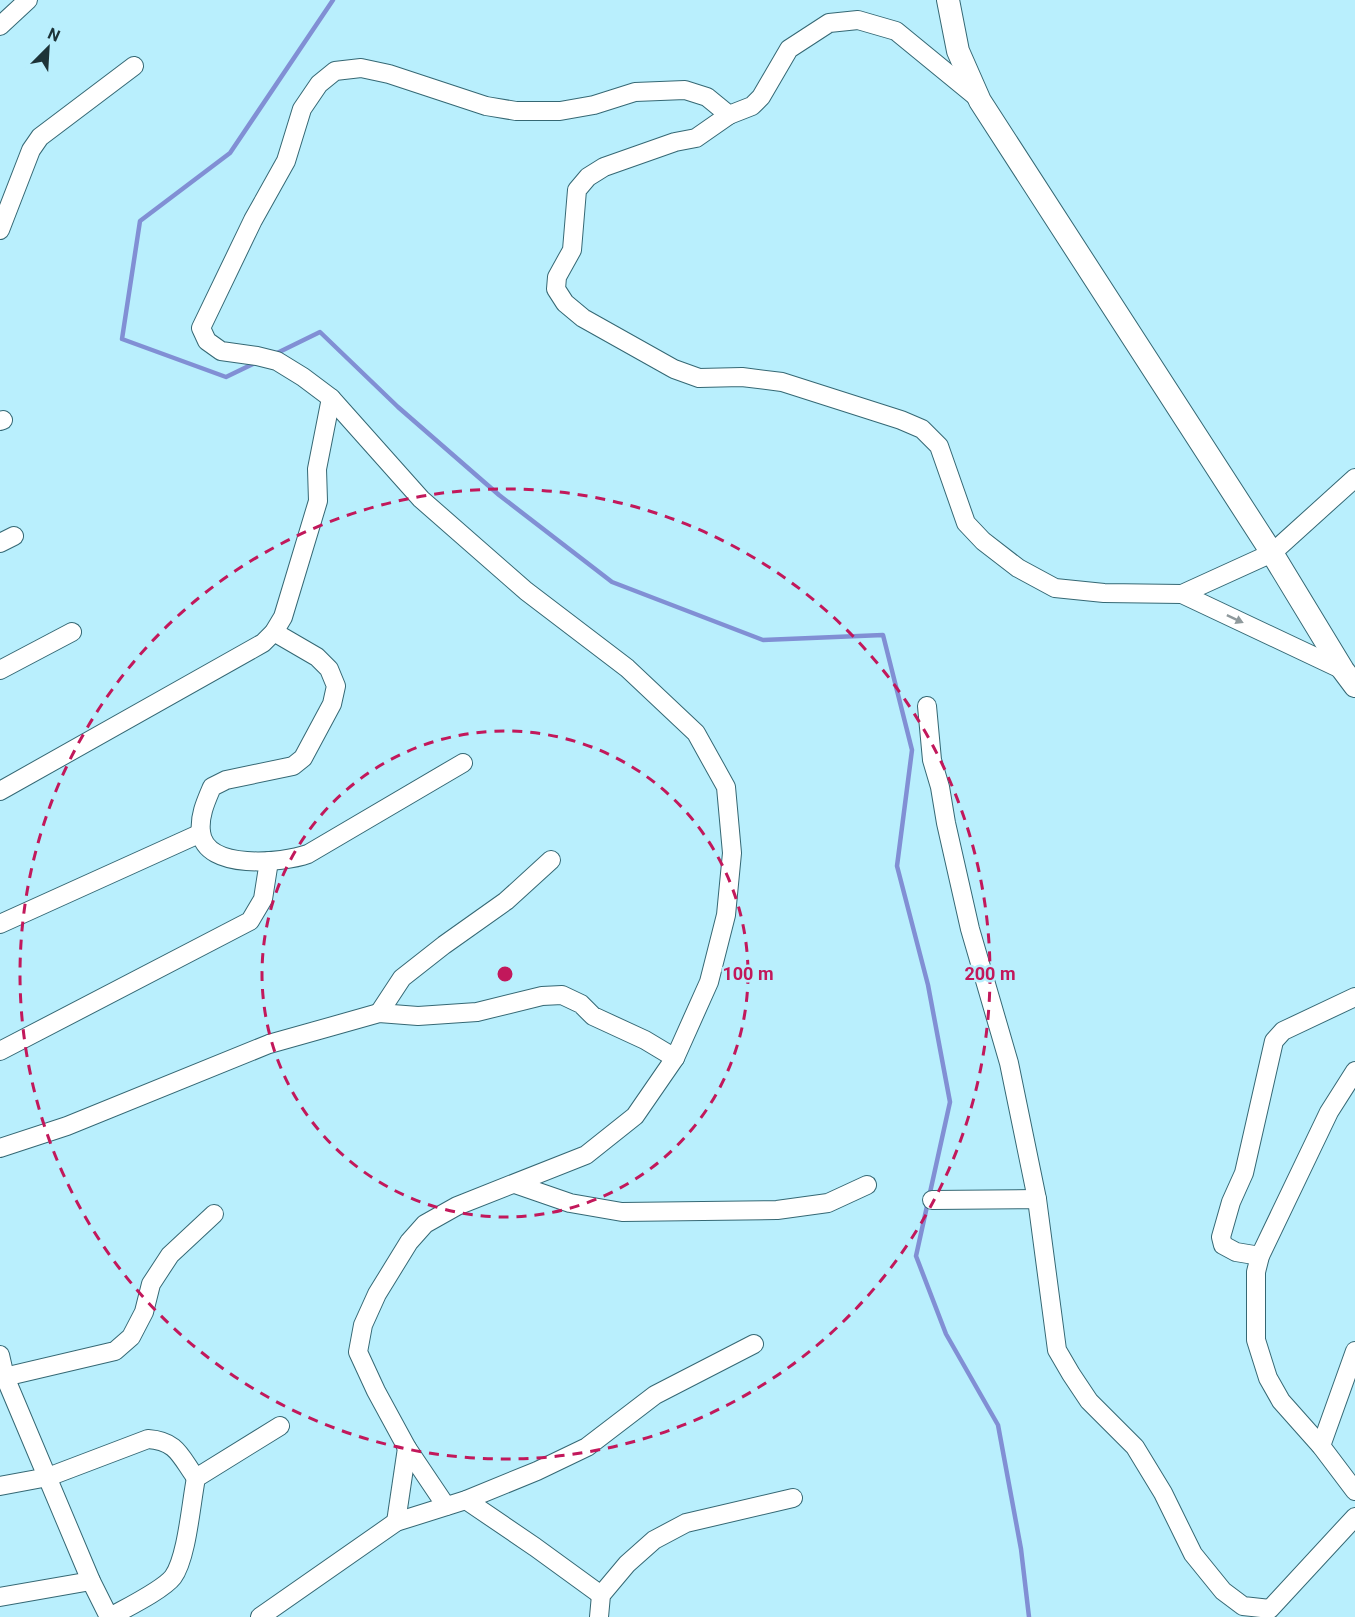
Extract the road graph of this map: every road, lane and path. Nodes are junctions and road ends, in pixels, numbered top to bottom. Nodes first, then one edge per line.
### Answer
1 (28, 0) edge
2 (948, 0) edge
3 (0, 26) edge
4 (135, 66) dead end
5 (980, 101) junction
6 (729, 115) junction
7 (0, 230) edge
8 (331, 398) junction
9 (1355, 478) edge
10 (1272, 553) junction
11 (1182, 594) junction
12 (72, 632) dead end
13 (274, 632) junction
14 (0, 670) edge
15 (1349, 678) edge
16 (927, 706) dead end
17 (463, 763) dead end
18 (0, 792) edge
19 (201, 833) junction
20 (551, 860) dead end
21 (269, 861) junction
22 (0, 924) edge
23 (1355, 997) edge
24 (379, 1013) junction
25 (0, 1051) edge
26 (675, 1058) junction
27 (1353, 1080) edge
28 (0, 1148) edge
29 (514, 1184) junction
30 (867, 1185) dead end
31 (1037, 1199) junction
32 (933, 1200) dead end
33 (214, 1214) dead end
34 (1260, 1256) junction
35 (754, 1344) dead end
36 (1355, 1351) edge
37 (0, 1355) edge
38 (3, 1377) edge
39 (280, 1426) dead end
40 (1321, 1446) junction
41 (407, 1448) junction
42 (48, 1477) junction
43 (196, 1478) junction
44 (0, 1486) edge
45 (1355, 1491) edge
46 (793, 1498) dead end
47 (466, 1500) junction
48 (446, 1506) junction
49 (1355, 1517) edge
50 (396, 1522) junction
51 (91, 1581) junction
52 (601, 1595) junction
53 (0, 1597) edge
54 (1274, 1613) edge
55 (110, 1617) edge
56 (260, 1617) edge
57 (599, 1617) edge

1 - 3 street
2 - 5 street
4 - 7 street
5 - 6 street
5 - 10 street
6 - 8 street
6 - 11 street
8 - 13 street
8 - 26 street
9 - 10 street
10 - 11 street
10 - 15 street
11 -> 15 street
12 - 14 street
13 - 18 street
13 - 19 street
16 - 31 street
17 - 21 street
19 - 21 street
19 - 22 street
20 - 24 street
21 - 25 street
23 - 34 street
24 - 26 street
24 - 28 street
26 - 29 street
27 - 34 street
29 - 30 street
29 - 41 street
31 - 32 street
31 - 54 street
33 - 38 street
34 - 40 street
35 - 47 street
36 - 40 street
37 - 38 street
38 - 42 street
39 - 43 street
40 - 45 street
41 - 48 street
41 - 50 street
42 - 43 street
42 - 44 street
42 - 51 street
43 - 55 street
46 - 52 street
47 - 48 street
47 - 52 street
48 - 50 street
49 - 54 street
50 - 56 street
51 - 53 street
51 - 55 street
52 - 57 street

